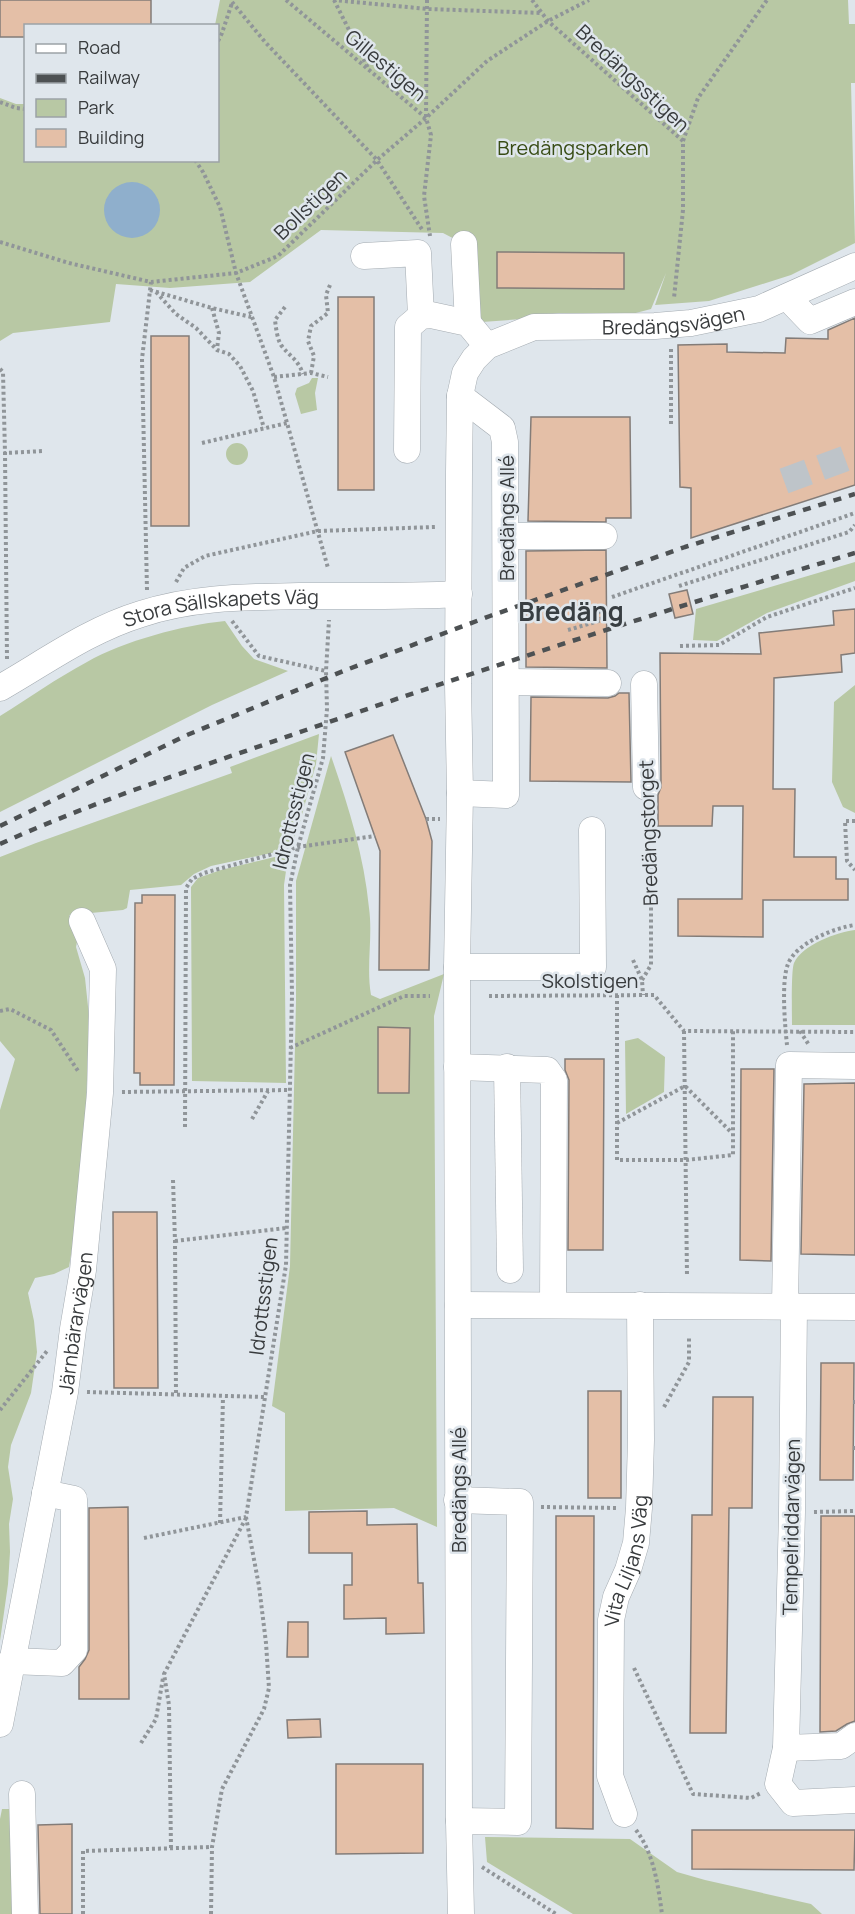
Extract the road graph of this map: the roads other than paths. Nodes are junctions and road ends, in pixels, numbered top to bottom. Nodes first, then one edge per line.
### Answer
1 (464, 244) dead end
2 (364, 256) dead end
3 (855, 266) edge
4 (787, 297) junction
5 (855, 302) edge
6 (421, 316) junction
7 (468, 323) junction
8 (487, 346) junction
9 (460, 396) junction
10 (407, 450) dead end
11 (506, 527) junction
12 (603, 528) dead end
13 (459, 594) junction
14 (507, 682) junction
15 (608, 683) dead end
16 (644, 684) dead end
17 (3, 686) edge
18 (646, 788) road end
19 (460, 793) junction
20 (592, 830) dead end
21 (81, 921) dead end
22 (457, 967) junction
23 (855, 1066) edge
24 (457, 1067) junction
25 (507, 1067) junction
26 (510, 1270) dead end
27 (458, 1305) junction
28 (553, 1305) junction
29 (640, 1305) junction
30 (789, 1306) junction
31 (855, 1307) edge
32 (45, 1493) junction
33 (457, 1500) junction
34 (11, 1661) junction
35 (0, 1724) edge
36 (855, 1736) edge
37 (786, 1748) junction
38 (22, 1794) dead end
39 (855, 1800) edge
40 (624, 1814) road end
41 (459, 1821) junction
42 (461, 1911) edge
43 (25, 1914) edge

1 - 7 street
2 - 6 street
3 - 4 street, Bredängsvägen
4 - 5 street
4 - 8 street, Bredängsvägen
6 - 7 street
6 - 10 street
7 - 8 street
8 - 9 street, Bredängs Allé
9 - 11 street, Bredängs Allé
9 - 13 street, Bredängs Allé
11 - 12 street
11 - 14 street, Bredängs Allé
13 - 17 street, Stora Sällskapets Väg
13 - 19 street, Bredängs Allé
14 - 15 street
14 - 19 street, Bredängs Allé
16 - 18 street, Bredängstorget
19 - 22 street, Bredängs Allé
20 - 22 street
21 - 32 street, Järnbärarvägen
22 - 24 street, Bredängs Allé
23 - 30 street, Tempelriddarvägen
24 - 25 street
24 - 27 street, Bredängs Allé
25 - 26 street
25 - 28 street
27 - 28 street
27 - 33 street, Bredängs Allé
28 - 29 street
29 - 30 street
29 - 40 street, Vita Liljans Väg
30 - 31 street
30 - 37 street, Tempelriddarvägen
32 - 34 street, Järnbärarvägen
32 - 34 street
33 - 41 street, Bredängs Allé
33 - 41 street
34 - 35 street, Järnbärarvägen
36 - 37 street
37 - 39 street, Tempelriddarvägen
38 - 43 street
41 - 42 street, Bredängs Allé

